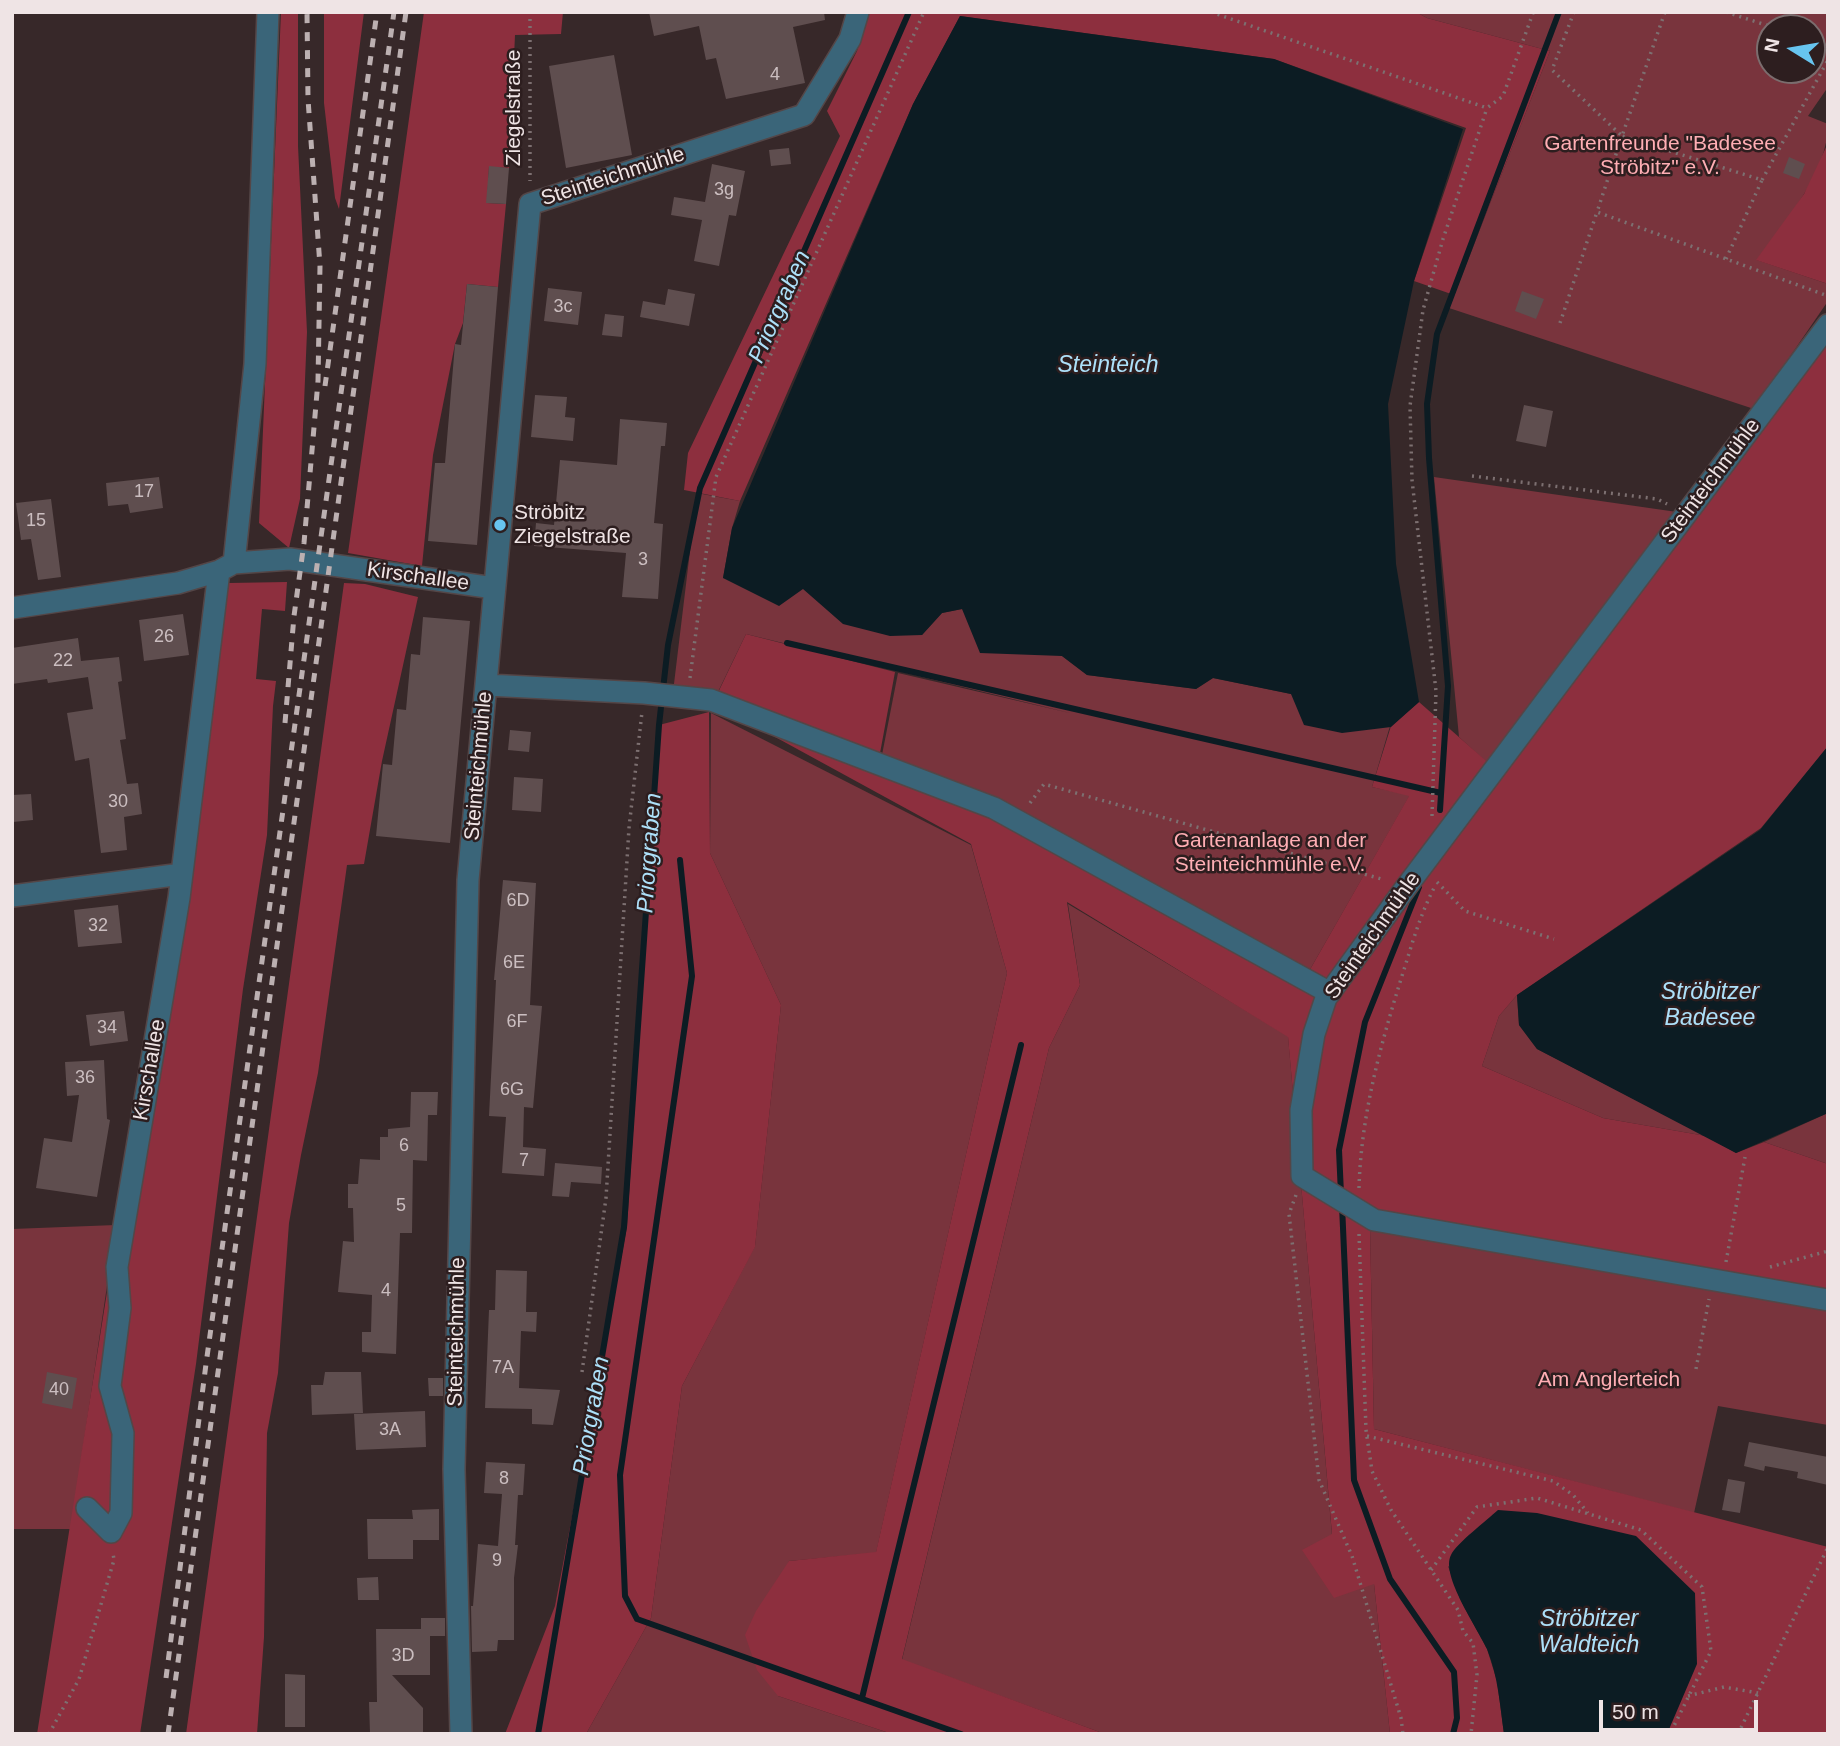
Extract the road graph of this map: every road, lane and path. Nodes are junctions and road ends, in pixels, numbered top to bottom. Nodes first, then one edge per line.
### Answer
1 (268, 12) edge
2 (530, 12) edge
3 (858, 12) edge
4 (924, 12) edge
5 (1211, 12) edge
6 (1574, 12) edge
7 (1665, 12) edge
8 (1726, 12) edge
9 (1533, 13) edge
10 (1756, 22) edge
11 (1828, 60) edge
12 (1487, 107) junction
13 (1622, 136) junction
14 (1762, 180) junction
15 (530, 204) junction
16 (1597, 212) junction
17 (1726, 259) junction
18 (1828, 296) edge
19 (1560, 323) dead end
20 (1828, 325) edge
21 (1472, 476) dead end
22 (1686, 514) junction
23 (227, 567) junction
24 (494, 588) junction
25 (12, 608) edge
26 (487, 685) junction
27 (649, 693) junction
28 (684, 697) junction
29 (1018, 821) junction
30 (1432, 821) dead end
31 (1439, 871) dead end
32 (182, 874) junction
33 (1437, 882) junction
34 (1407, 886) junction
35 (12, 896) edge
36 (1555, 939) dead end
37 (1330, 993) junction
38 (1745, 1157) dead end
39 (1302, 1176) junction
40 (1347, 1205) junction
41 (1828, 1251) edge
42 (1766, 1269) dead end
43 (1717, 1281) junction
44 (1828, 1300) edge
45 (1696, 1369) dead end
46 (582, 1371) dead end
47 (1367, 1436) junction
48 (87, 1508) dead end
49 (1588, 1513) junction
50 (111, 1532) junction
51 (1828, 1547) edge
52 (1431, 1570) junction
53 (1758, 1693) junction
54 (1688, 1696) junction
55 (49, 1734) edge
56 (461, 1734) edge
57 (1403, 1734) edge
58 (1471, 1734) edge
59 (1670, 1734) edge
60 (1738, 1734) edge

1 - 23 street
2 - 15 path, Ziegelstraße
3 - 15 street, Steinteichmühle
4 - 28 path
5 - 12 path
6 - 13 path
7 - 13 path
8 - 10 path
9 - 12 path
11 - 14 path
12 - 30 path
13 - 14 path
13 - 16 path
14 - 17 path
15 - 24 street, Steinteichmühle
16 - 17 path
16 - 19 path
17 - 18 path
20 - 22 street, Steinteichmühle
21 - 22 path
22 - 34 street, Steinteichmühle
23 - 24 street, Kirschallee
23 - 25 street, Kirschallee
23 - 32 street, Kirschallee
24 - 26 street, Steinteichmühle
26 - 27 street
26 - 56 street, Steinteichmühle
27 - 28 street
27 - 46 path
28 - 29 street
29 - 34 path
29 - 37 street
31 - 33 path
32 - 35 street
32 - 50 street, Kirschallee
33 - 36 path
33 - 40 path
34 - 37 street, Steinteichmühle
37 - 39 street, Steinteichmühle
38 - 43 path
39 - 40 street
39 - 57 path
40 - 43 street
40 - 47 path
41 - 42 path
43 - 44 street
43 - 45 path
47 - 49 path
47 - 52 path
48 - 50 street
49 - 52 path
49 - 54 path
50 - 55 path
51 - 53 path
52 - 58 path
53 - 54 path
53 - 60 path
54 - 59 path

